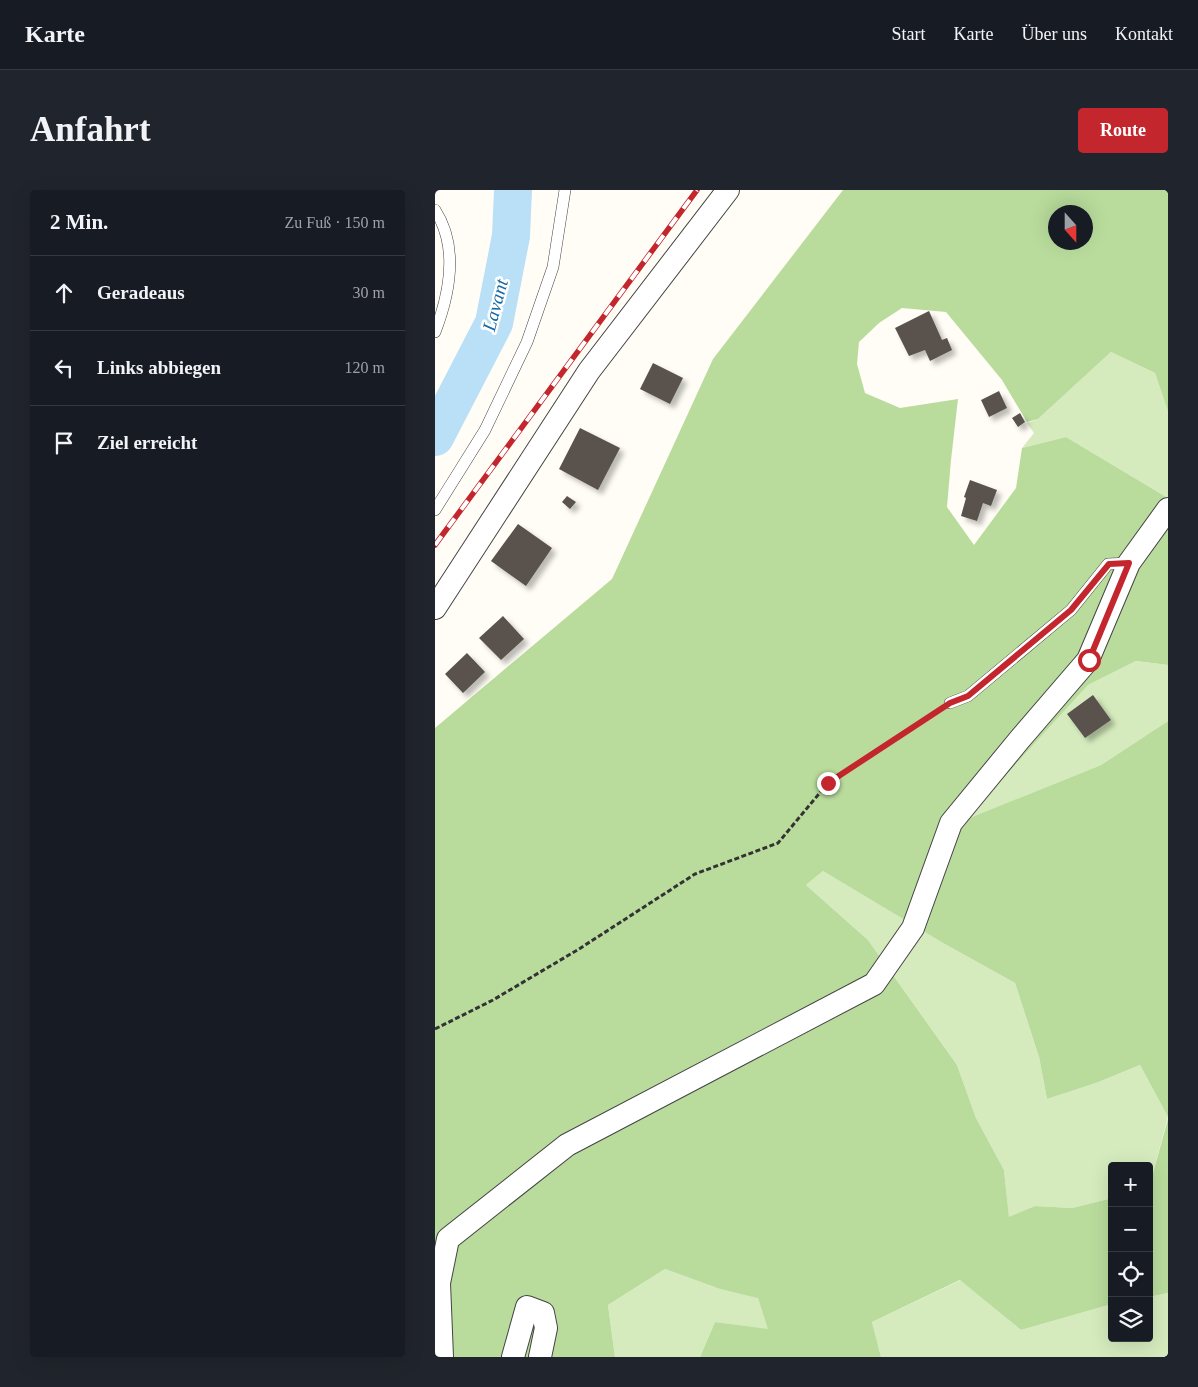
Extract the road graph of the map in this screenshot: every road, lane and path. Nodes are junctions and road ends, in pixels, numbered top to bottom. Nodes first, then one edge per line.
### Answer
1 (565, 190) edge
2 (727, 190) edge
3 (435, 210) edge
4 (435, 332) edge
5 (1168, 509) edge
6 (435, 510) edge
7 (1129, 563) junction
8 (435, 608) edge
9 (950, 703) joint
10 (435, 1028) edge
11 (442, 1357) edge
12 (513, 1357) edge
13 (540, 1357) edge

1 - 6 lane
2 - 8 street
3 - 4 lane
5 - 7 street
7 - 9 lane
7 - 11 street
9 - 10 path
12 - 13 street

